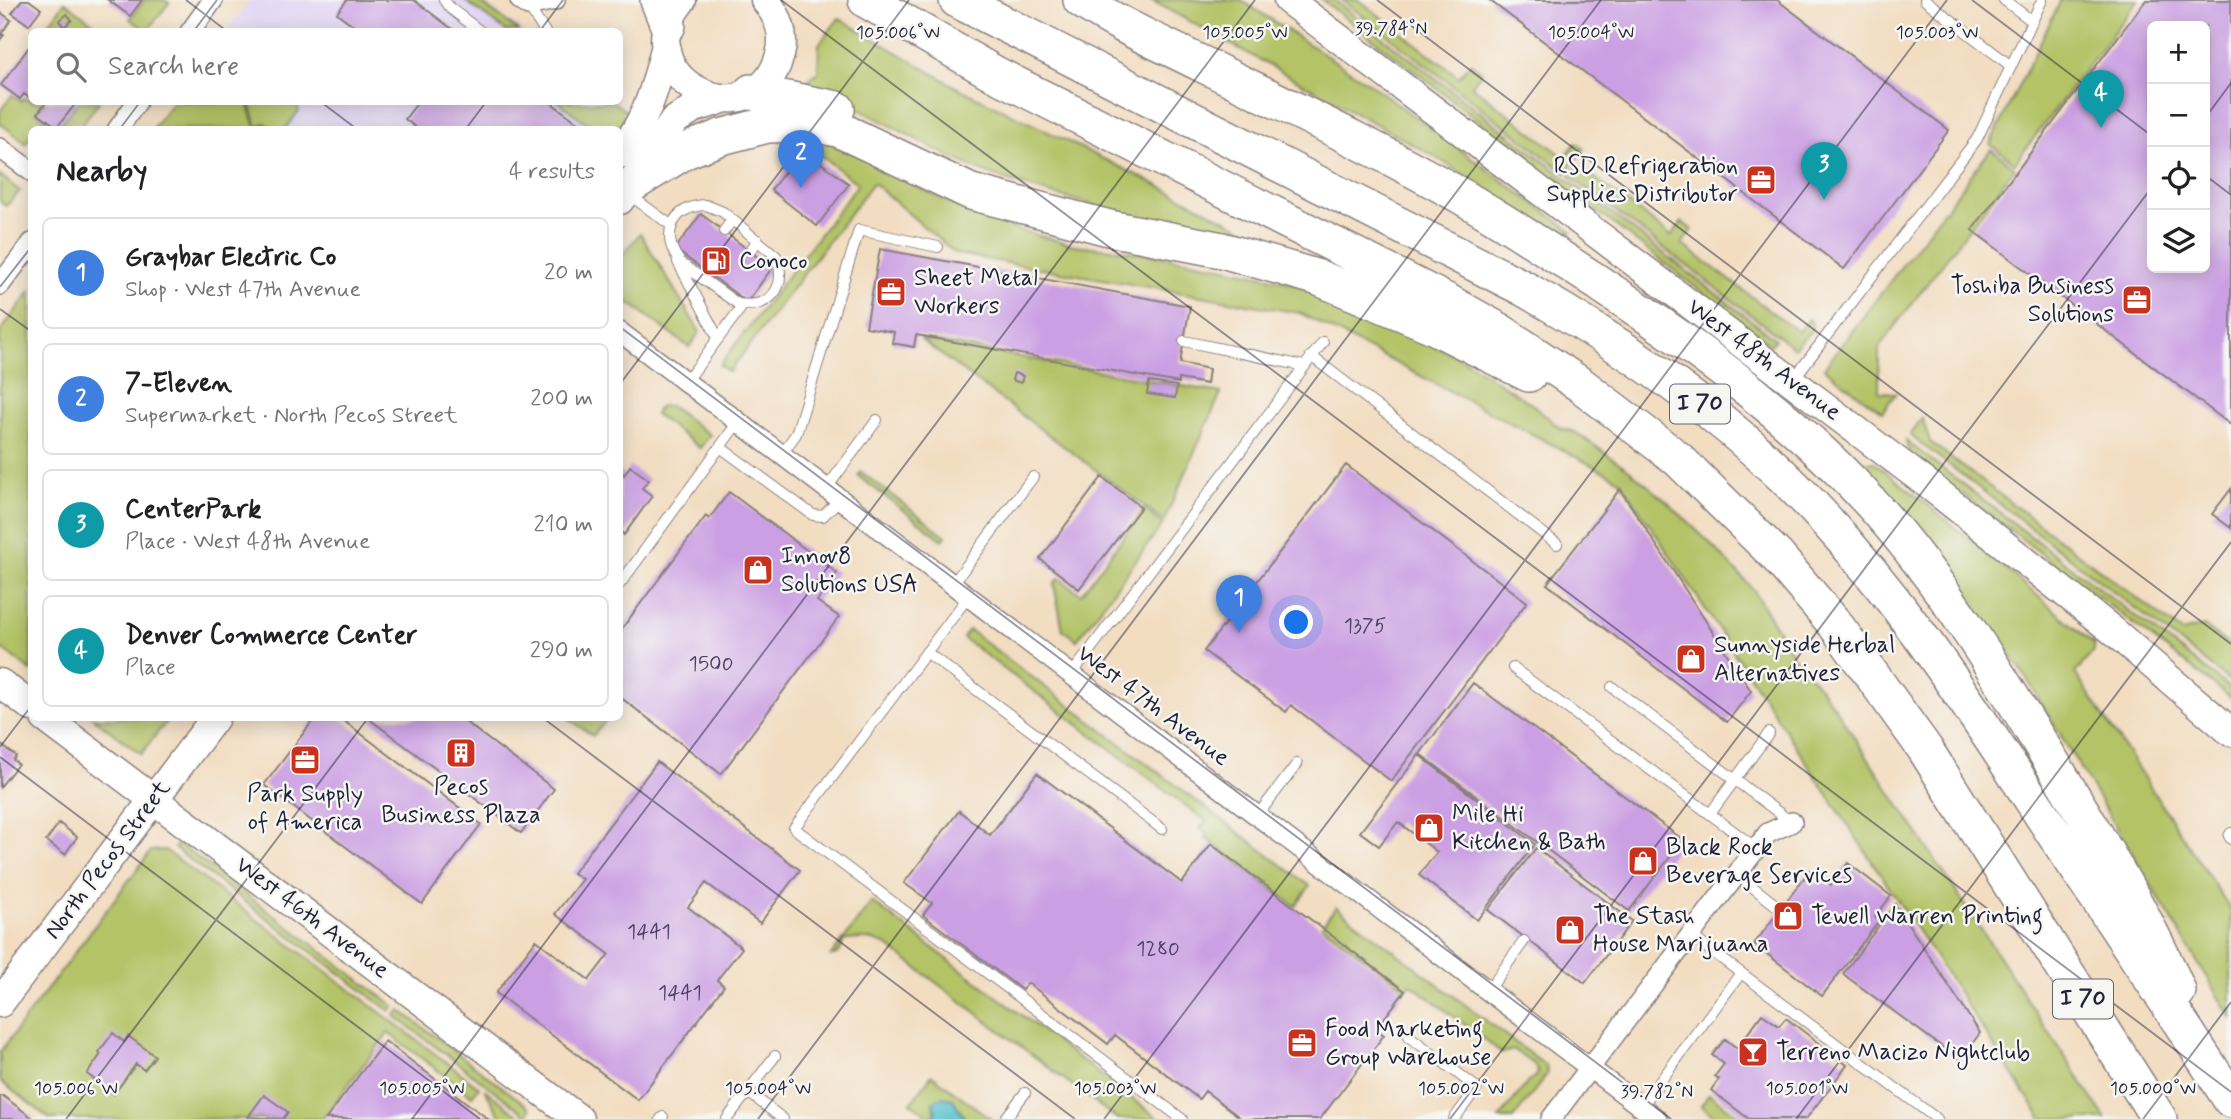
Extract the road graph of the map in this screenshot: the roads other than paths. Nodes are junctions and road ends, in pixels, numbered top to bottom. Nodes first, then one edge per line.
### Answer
1 (213, 0) edge
2 (444, 0) edge
3 (555, 0) edge
4 (866, 0) edge
5 (957, 0) edge
6 (1081, 0) edge
7 (1288, 0) edge
8 (1925, 0) edge
9 (2004, 0) edge
10 (2042, 0) edge
11 (524, 3) edge
12 (780, 3) edge
13 (669, 17) edge
14 (2032, 21) junction
15 (193, 28) edge
16 (476, 28) edge
17 (542, 28) edge
18 (2011, 66) junction
19 (737, 95) junction
20 (136, 105) edge
21 (120, 126) edge
22 (0, 148) edge
23 (28, 169) edge
24 (624, 183) edge
25 (1029, 208) junction
26 (732, 220) junction
27 (672, 226) junction
28 (724, 231) dead end
29 (758, 240) junction
30 (938, 247) dead end
31 (28, 248) edge
32 (750, 251) dead end
33 (674, 256) junction
34 (0, 285) edge
35 (743, 305) junction
36 (623, 334) edge
37 (718, 338) junction
38 (1184, 341) dead end
39 (1323, 342) dead end
40 (1311, 356) junction
41 (1304, 366) junction
42 (1792, 381) junction
43 (686, 382) junction
44 (877, 420) dead end
45 (738, 422) junction
46 (719, 447) junction
47 (781, 455) junction
48 (1678, 459) junction
49 (1033, 477) dead end
50 (833, 494) junction
51 (1557, 544) dead end
52 (623, 580) edge
53 (960, 591) junction
54 (926, 652) junction
55 (1513, 668) dead end
56 (1072, 675) junction
57 (0, 683) edge
58 (1612, 687) dead end
59 (28, 704) edge
60 (49, 721) edge
61 (213, 721) edge
62 (2231, 732) edge
63 (1769, 733) dead end
64 (1297, 764) dead end
65 (1735, 780) junction
66 (153, 799) junction
67 (1710, 814) junction
68 (1257, 816) junction
69 (1792, 822) joint
70 (1162, 829) dead end
71 (2231, 833) edge
72 (2231, 839) edge
73 (1756, 848) junction
74 (1736, 874) junction
75 (1777, 906) dead end
76 (1690, 935) junction
77 (1524, 941) dead end
78 (1741, 973) junction
79 (1488, 991) junction
80 (0, 1003) edge
81 (1409, 1036) dead end
82 (775, 1056) dead end
83 (1590, 1068) junction
84 (2222, 1086) edge
85 (748, 1092) junction
86 (1025, 1093) dead end
87 (1641, 1107) junction
88 (579, 1119) edge
89 (727, 1119) edge
90 (783, 1119) edge
91 (1005, 1119) edge
92 (1182, 1119) edge
93 (1454, 1119) edge
94 (1551, 1119) edge
95 (1657, 1119) edge
96 (1937, 1119) edge
97 (2159, 1119) edge

1 - 15 street
2 - 16 lane
3 - 11 street
4 - 48 highway, I 70
5 - 84 highway, I 70
6 - 84 highway
7 - 42 street, West 48th Avenue
8 - 18 lane
9 - 14 lane
10 - 14 lane
11 - 17 lane
12 - 19 street
13 - 19 street
13 - 24 street
14 - 18 lane
18 - 42 lane
19 - 24 street
19 - 25 highway
20 - 21 street
22 - 23 street
24 - 25 highway
24 - 27 lane
25 - 48 highway
26 - 27 lane
26 - 28 lane
26 - 29 lane
27 - 33 lane
29 - 32 lane
29 - 35 lane
30 - 47 lane
31 - 34 street
33 - 35 lane
33 - 37 lane
35 - 37 lane
36 - 43 street, West 47th Avenue
37 - 43 lane
38 - 41 lane
39 - 40 lane
40 - 41 lane
40 - 51 lane
41 - 56 lane
42 - 62 street, West 48th Avenue
43 - 45 street, West 47th Avenue
44 - 50 lane
45 - 46 lane
45 - 47 street, West 47th Avenue
46 - 50 lane
46 - 52 lane
47 - 50 street, West 47th Avenue
48 - 97 highway, I 70
49 - 53 lane
50 - 53 street, West 47th Avenue
53 - 54 lane
53 - 56 street, West 47th Avenue
54 - 70 lane
54 - 92 lane
55 - 67 lane
56 - 68 street, West 47th Avenue
57 - 59 street
58 - 65 lane
60 - 66 street, West 46th Avenue
61 - 66 street, North Pecos Street
63 - 65 lane
64 - 68 lane
65 - 67 lane
65 - 69 lane
66 - 80 street, North Pecos Street
66 - 88 street, West 46th Avenue
67 - 73 lane
68 - 79 street, West 47th Avenue
69 - 73 street
71 - 72 lane
73 - 74 street
74 - 75 lane
74 - 76 street
76 - 78 lane
76 - 83 street
77 - 79 lane
78 - 87 lane
78 - 96 lane
79 - 83 street, West 47th Avenue
81 - 93 lane
82 - 85 lane
83 - 87 street, West 47th Avenue
83 - 94 street
85 - 89 lane
85 - 90 lane
86 - 91 lane
87 - 95 street, West 47th Avenue

